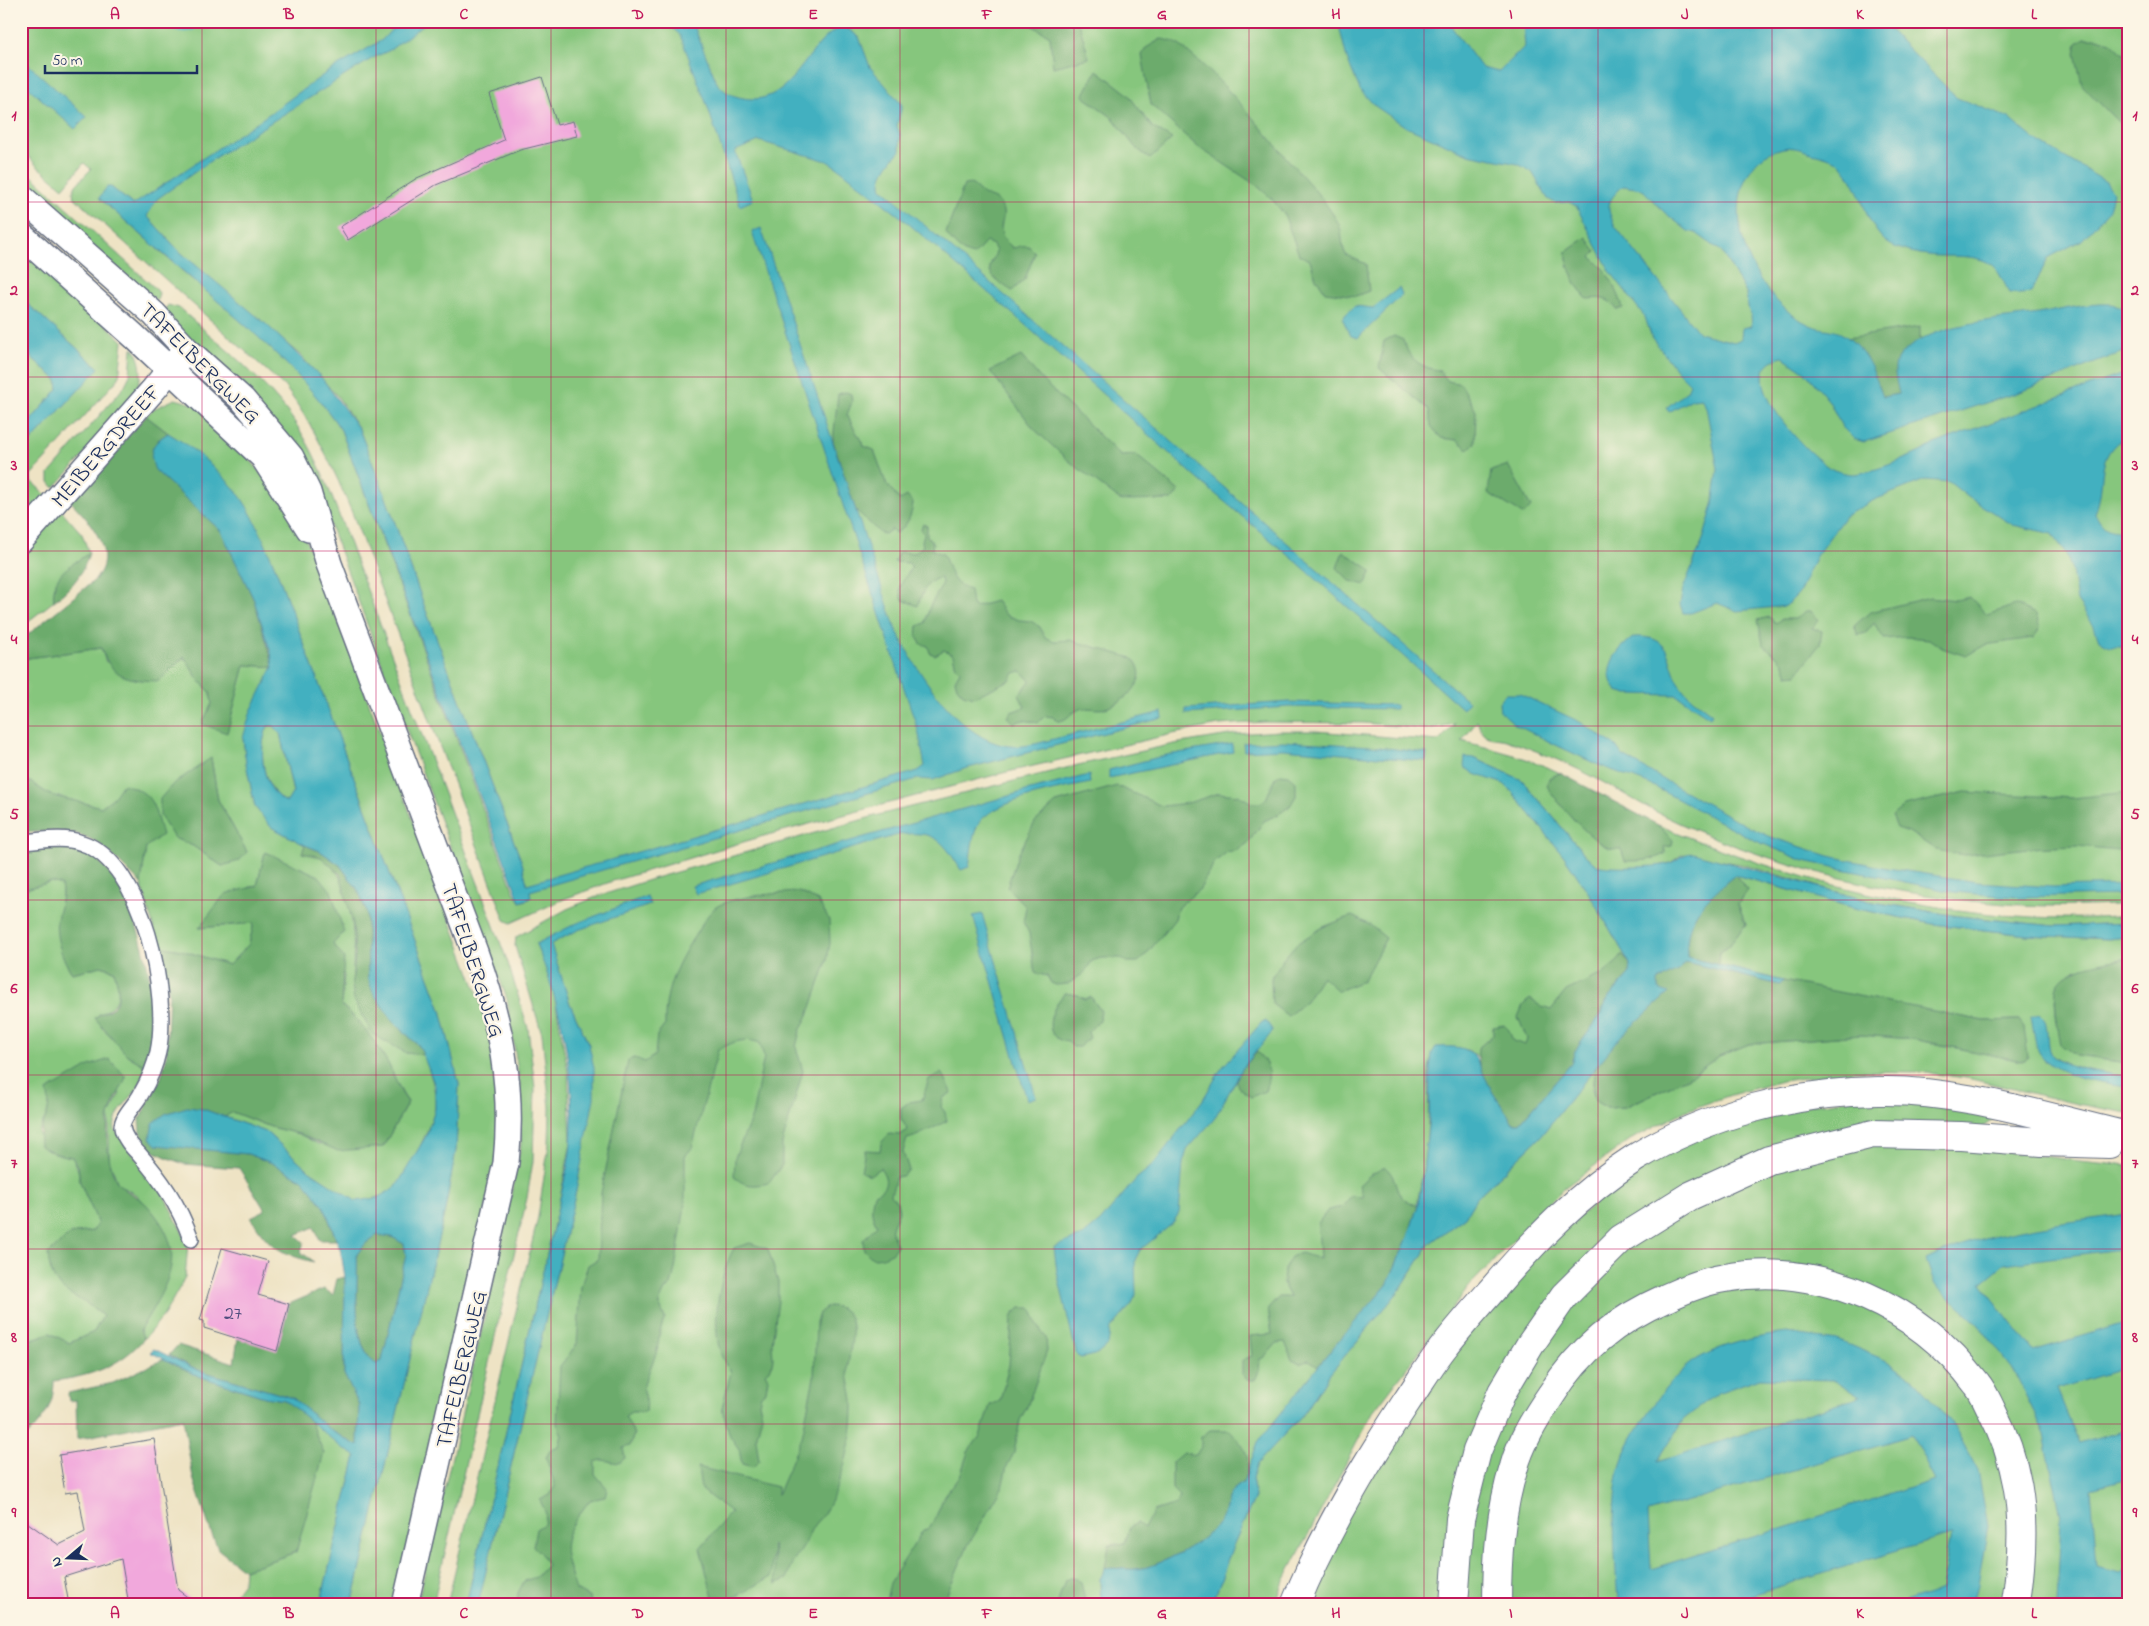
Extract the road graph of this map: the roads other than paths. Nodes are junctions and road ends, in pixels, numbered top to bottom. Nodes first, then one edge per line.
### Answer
1 (21, 197) edge
2 (21, 235) edge
3 (186, 349) junction
4 (170, 369) junction
5 (21, 540) edge
6 (329, 564) junction
7 (21, 842) edge
8 (2128, 1136) edge
9 (2128, 1144) edge
10 (192, 1239) dead end
11 (405, 1605) edge
12 (1295, 1605) edge
13 (1454, 1605) edge
14 (1497, 1605) edge
15 (2015, 1605) edge

1 - 3 street, TAFELBERGWEG
2 - 4 street, TAFELBERGWEG
3 - 4 street, MEIBERGDREEF
3 - 6 street, TAFELBERGWEG
4 - 5 street, MEIBERGDREEF
4 - 6 street, TAFELBERGWEG
6 - 11 street, TAFELBERGWEG
7 - 10 street
8 - 12 highway
9 - 13 highway
14 - 15 highway

